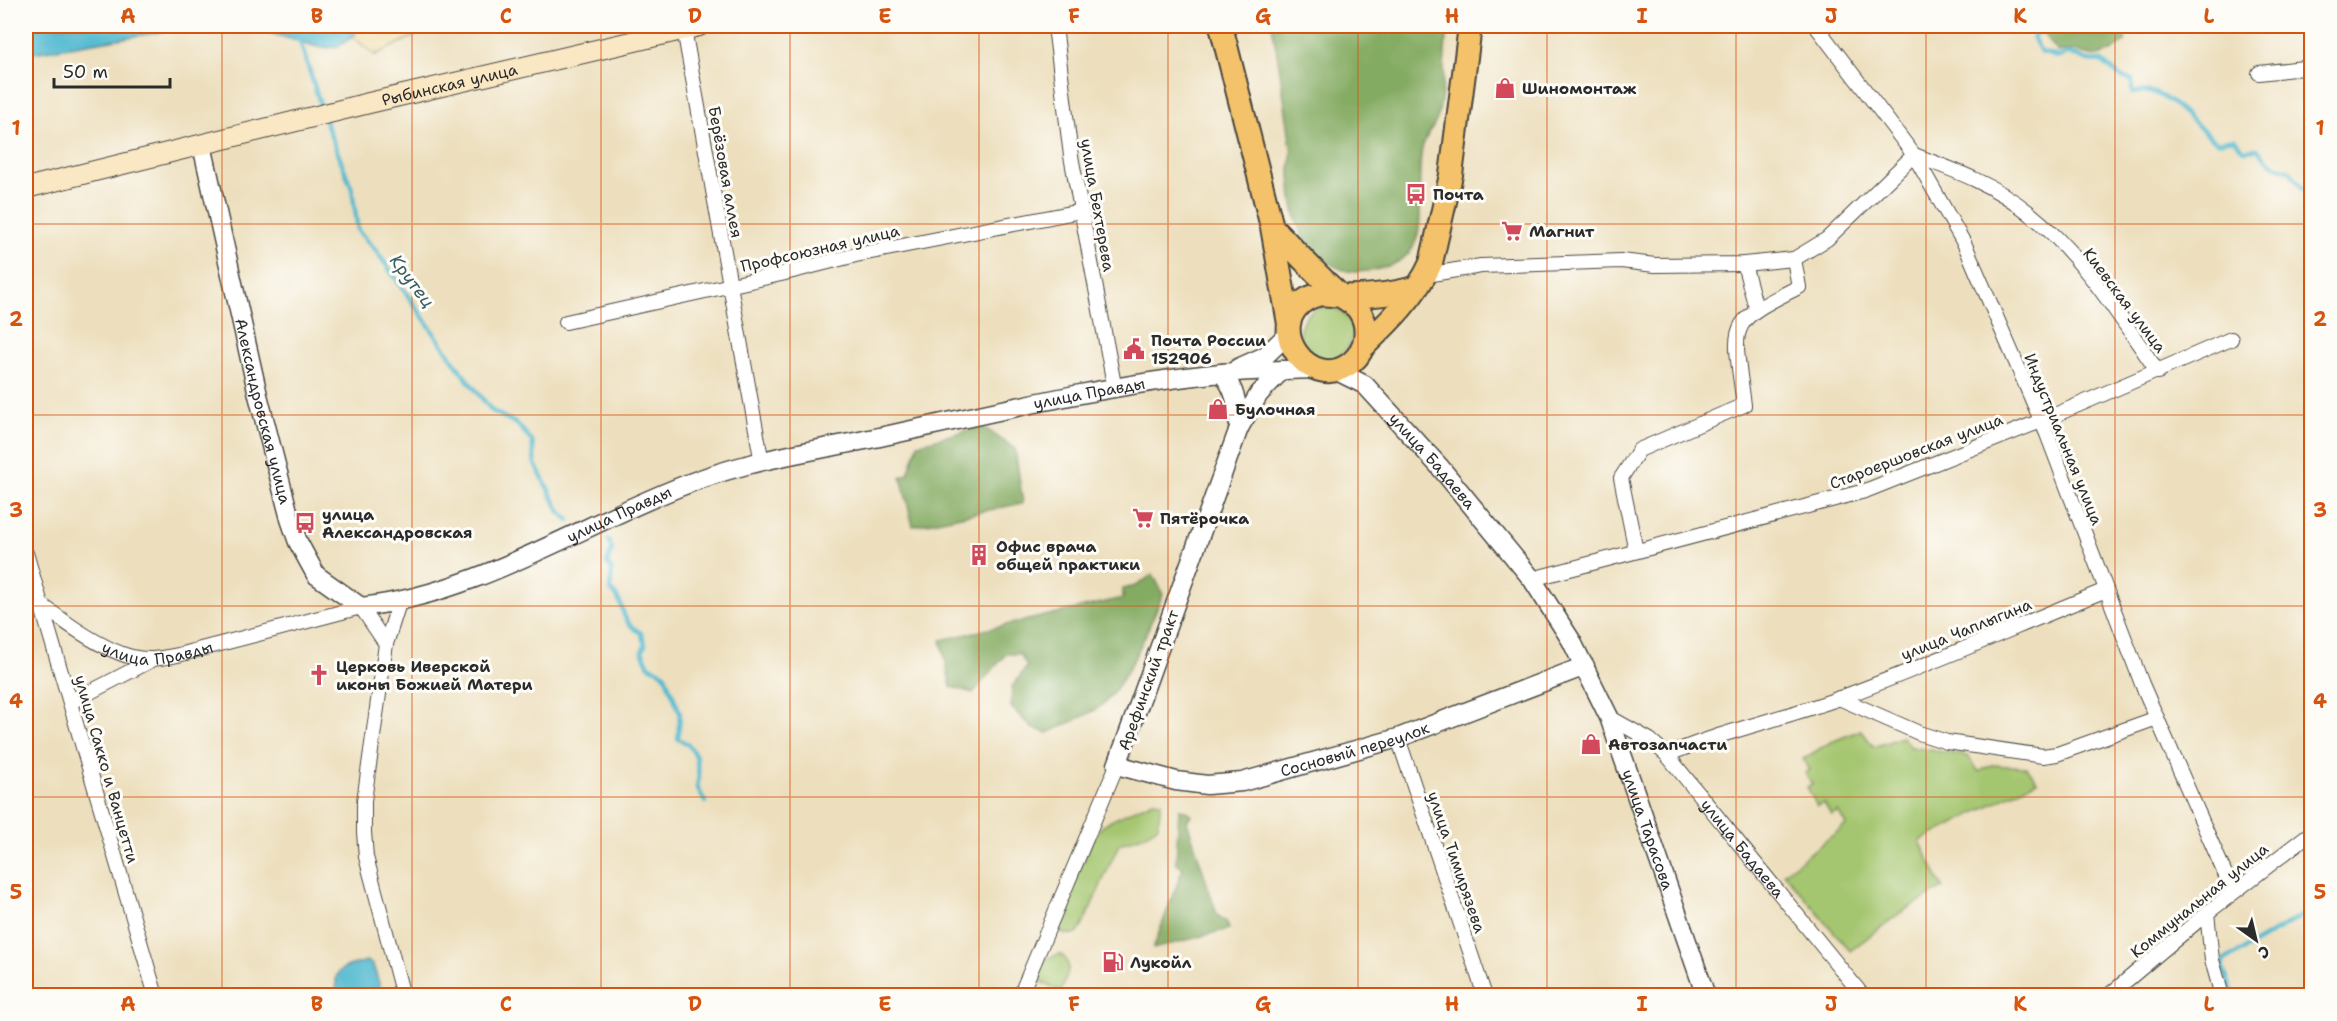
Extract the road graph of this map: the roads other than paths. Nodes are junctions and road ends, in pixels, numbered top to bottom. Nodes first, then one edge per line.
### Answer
1 (1055, 26) edge
2 (1221, 26) edge
3 (1470, 26) edge
4 (1816, 26) edge
5 (691, 27) edge
6 (2312, 67) edge
7 (2259, 73) dead end
8 (202, 145) junction
9 (1914, 155) junction
10 (26, 188) edge
11 (1081, 211) junction
12 (1272, 227) junction
13 (1794, 259) junction
14 (1744, 264) junction
15 (1420, 281) junction
16 (729, 285) junction
17 (1341, 296) junction
18 (1756, 308) junction
19 (567, 322) dead end
20 (1289, 329) junction
21 (2230, 339) dead end
22 (1360, 352) junction
23 (1282, 370) junction
24 (1326, 370) junction
25 (2158, 372) junction
26 (1222, 373) junction
27 (1115, 390) junction
28 (1382, 402) junction
29 (2041, 421) junction
30 (1239, 428) junction
31 (762, 463) junction
32 (1636, 551) junction
33 (26, 553) edge
34 (1532, 579) junction
35 (2106, 590) junction
36 (26, 593) edge
37 (39, 603) junction
38 (399, 603) junction
39 (361, 607) junction
40 (386, 644) junction
41 (153, 659) junction
42 (1585, 666) junction
43 (1839, 698) junction
44 (70, 702) junction
45 (1609, 717) junction
46 (2157, 717) junction
47 (1398, 738) junction
48 (1667, 755) junction
49 (1117, 765) junction
50 (2312, 832) edge
51 (2233, 892) junction
52 (2207, 913) junction
53 (156, 996) edge
54 (403, 996) edge
55 (1020, 996) edge
56 (1485, 996) edge
57 (1706, 996) edge
58 (1863, 996) edge
59 (2108, 996) edge
60 (2222, 996) edge

1 - 11 street, улица Бехтерева
2 - 12 main road
3 - 15 main road
4 - 9 street, Индустриальная улица
5 - 8 main road, Рыбинская улица
5 - 16 street, Берёзовая аллея
6 - 7 street
8 - 10 main road, Рыбинская улица
8 - 39 street, Александровская улица
9 - 13 street
9 - 25 street, Киевская улица
9 - 29 street, Индустриальная улица
11 - 16 street, Профсоюзная улица
11 - 27 street, улица Бехтерева
12 - 17 main road
12 - 20 main road
13 - 14 street
13 - 18 street
14 - 15 street
14 - 18 street
15 - 17 main road
15 - 22 main road
16 - 19 street, Профсоюзная улица
16 - 31 street, Берёзовая аллея
17 - 20 main road
17 - 22 main road
18 - 32 street
20 - 24 main road
20 - 26 street, улица Правды
21 - 25 street, Староершовская улица
22 - 24 main road
22 - 28 street, улица Бадаева
23 - 24 street, улица Правды
23 - 26 street, улица Правды
23 - 30 street, Арефинский тракт
24 - 28 street, улица Бадаева
25 - 29 street, Староершовская улица
26 - 27 street, улица Правды
26 - 30 street
27 - 31 street, улица Правды
28 - 34 street, улица Бадаева
29 - 32 street, Староершовская улица
29 - 35 street, Индустриальная улица
30 - 49 street, Арефинский тракт
31 - 38 street, улица Правды
32 - 34 street, Староершовская улица
33 - 37 street
34 - 42 street, улица Бадаева
35 - 43 street, улица Чаплыгина
35 - 46 street, Индустриальная улица
36 - 37 street, улица Правды
37 - 41 street, улица Правды
37 - 44 street, улица Сакко и Ванцетти
38 - 39 street, улица Правды
38 - 40 street
39 - 40 street, Александровская улица
39 - 41 street, улица Правды
40 - 54 street
41 - 44 street
42 - 45 street, улица Тарасова
42 - 47 street, Сосновый переулок
43 - 46 street
43 - 48 street, улица Чаплыгина
44 - 53 street, улица Сакко и Ванцетти
45 - 48 street, улица Бадаева
45 - 57 street, улица Тарасова
46 - 51 street, Индустриальная улица
47 - 49 street, Сосновый переулок
47 - 56 street, улица Тимирязева
48 - 58 street, улица Бадаева
49 - 55 street, Арефинский тракт
50 - 51 street, Коммунальная улица
51 - 52 street, Коммунальная улица
52 - 59 street, Коммунальная улица
52 - 60 street

